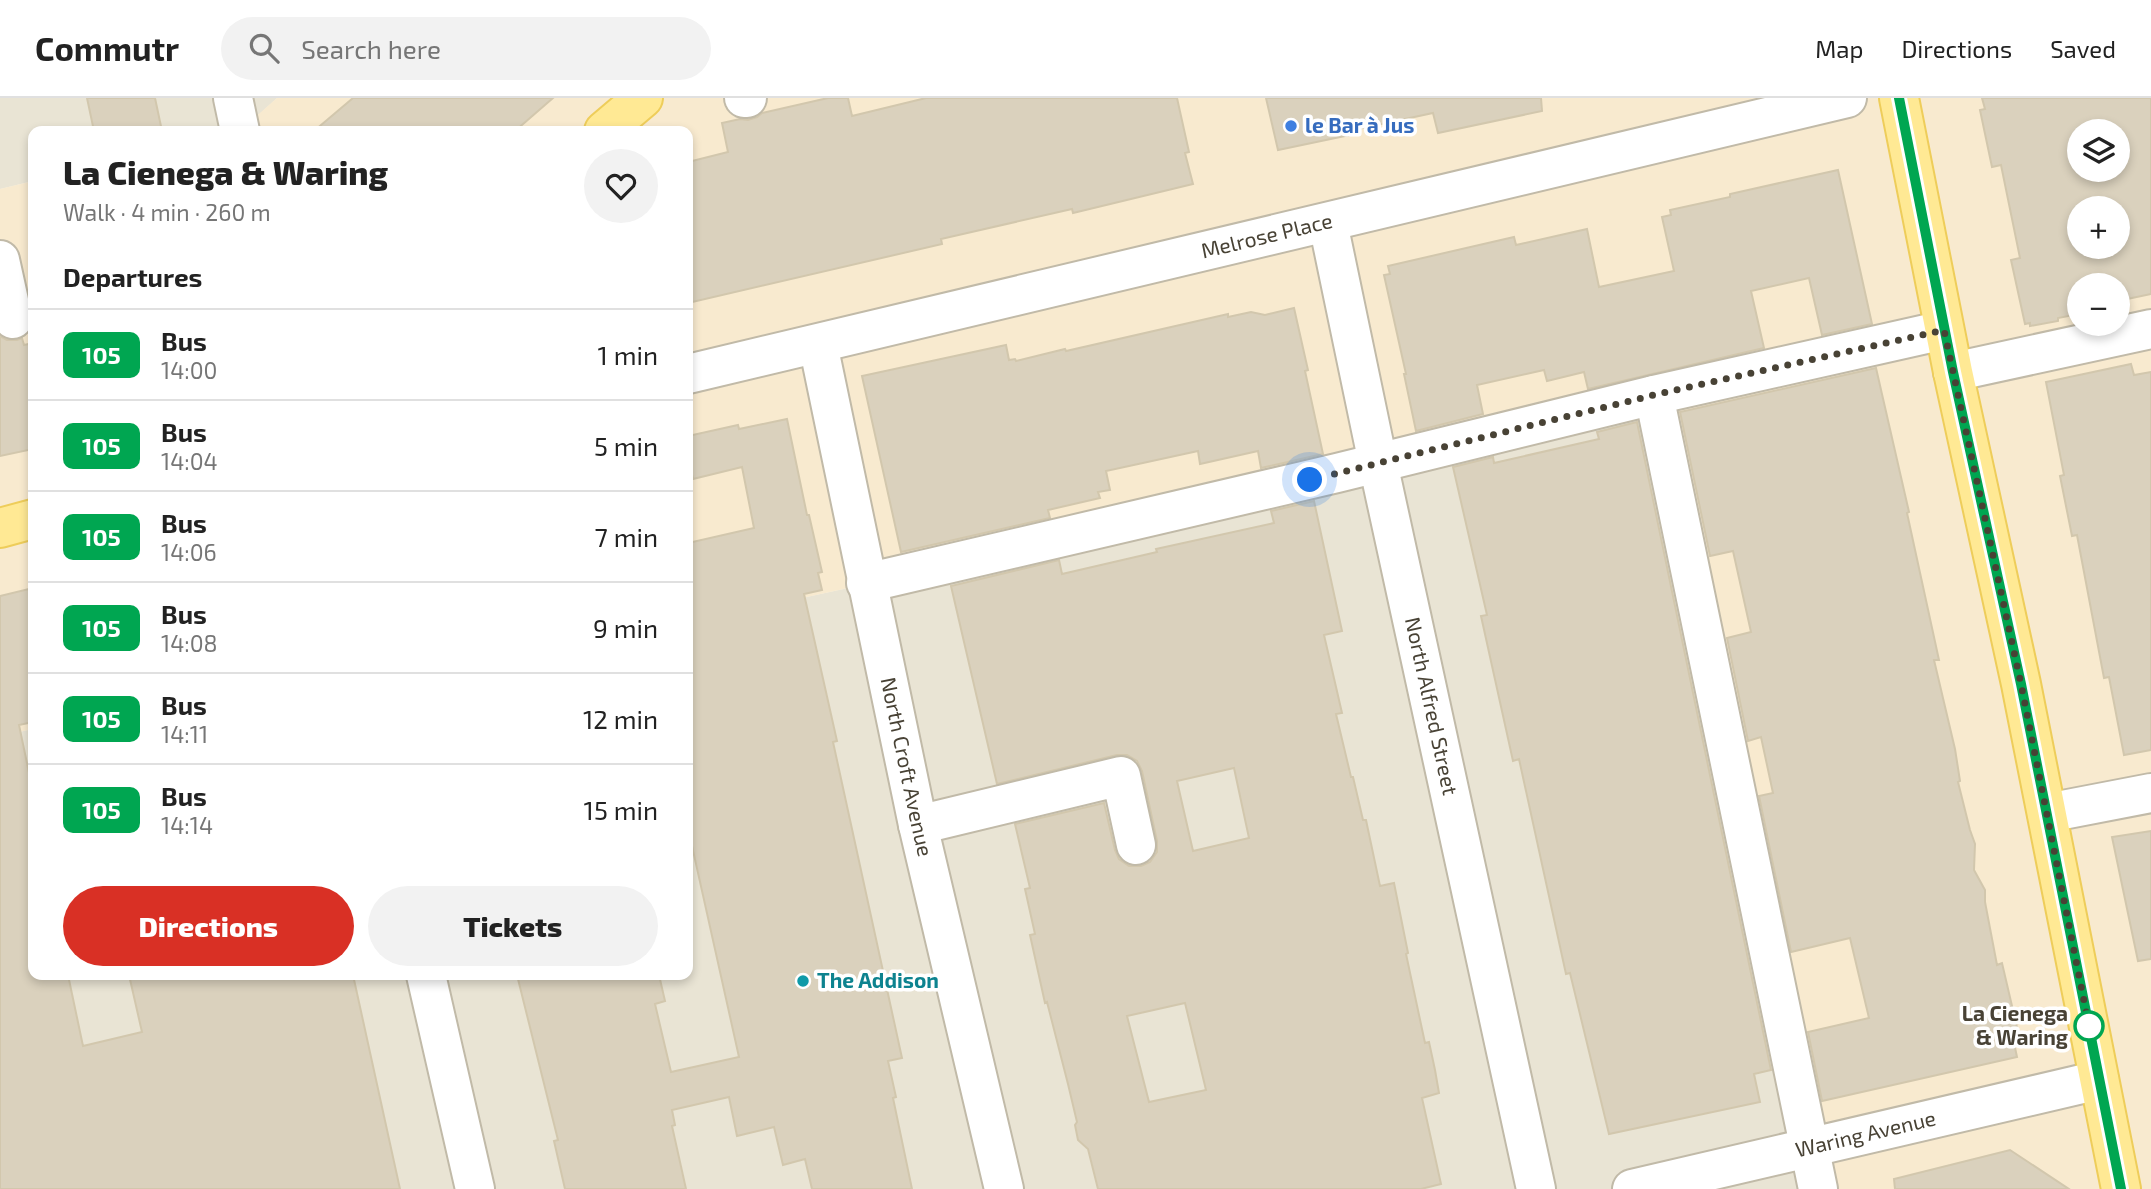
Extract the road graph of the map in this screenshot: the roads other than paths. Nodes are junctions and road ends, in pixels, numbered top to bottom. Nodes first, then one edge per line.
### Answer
1 (643, 98) edge
2 (1847, 98) edge
3 (1899, 98) edge
4 (610, 126) edge
5 (1328, 223) junction
6 (0, 260) edge
7 (13, 319) dead end
8 (2151, 329) edge
9 (1944, 330) junction
10 (818, 344) junction
11 (1953, 372) junction
12 (693, 373) edge
13 (1654, 395) junction
14 (1378, 463) junction
15 (28, 520) edge
16 (0, 528) edge
17 (866, 583) junction
18 (2151, 793) edge
19 (2047, 813) junction
20 (918, 825) junction
21 (1136, 845) dead end
22 (427, 980) edge
23 (2099, 1080) junction
24 (1808, 1147) junction
25 (475, 1189) edge
26 (1004, 1189) edge
27 (1536, 1189) edge
28 (1632, 1189) edge
29 (1818, 1189) edge
30 (2121, 1189) edge

1 - 4 main road
2 - 5 street, Melrose Place
3 - 9 main road
5 - 10 street, Melrose Place
5 - 14 street, North Alfred Street
6 - 7 street
8 - 11 street
9 - 11 main road
9 - 13 street
10 - 12 street, Melrose Place
10 - 17 street, North Croft Avenue
11 - 19 main road
13 - 14 street
13 - 24 street
14 - 17 street
14 - 27 street, North Alfred Street
15 - 16 main road
17 - 20 street, North Croft Avenue
18 - 19 street
19 - 23 main road
20 - 21 street
20 - 26 street, North Croft Avenue
22 - 25 street
23 - 24 street, Waring Avenue
23 - 30 main road
24 - 28 street, Waring Avenue
24 - 29 street

